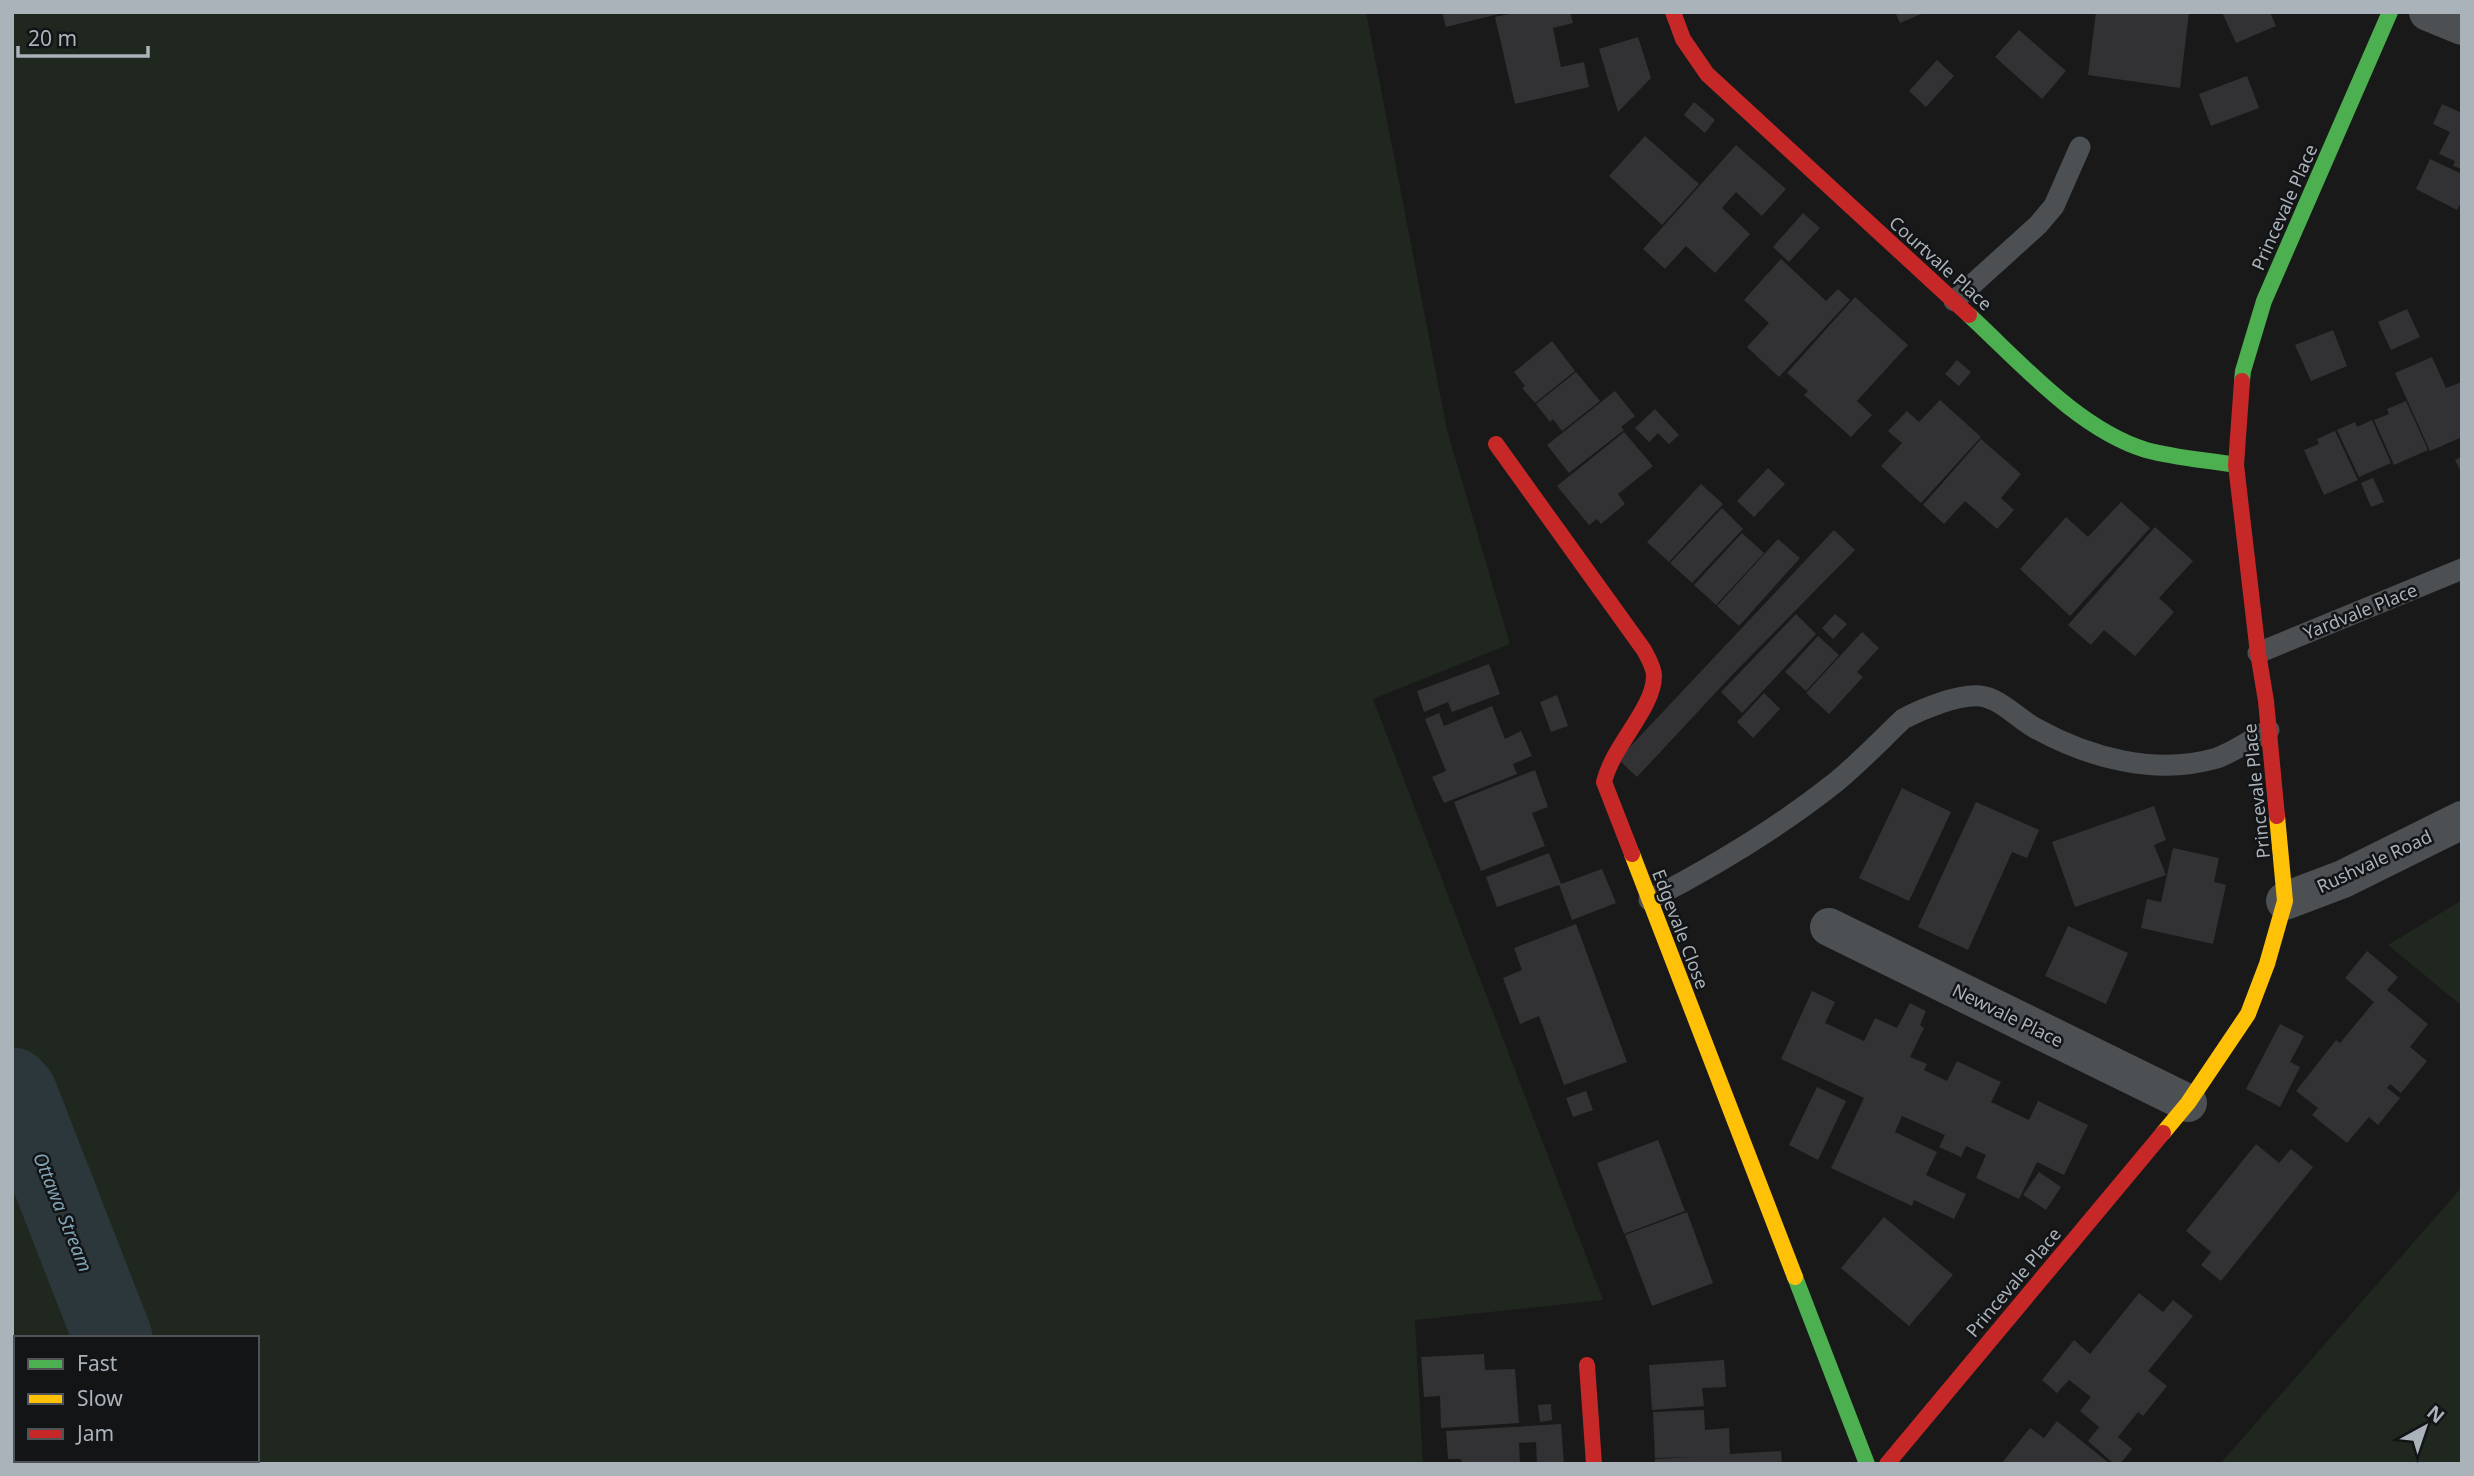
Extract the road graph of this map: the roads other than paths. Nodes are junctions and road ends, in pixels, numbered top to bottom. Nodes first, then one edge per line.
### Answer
1 (1673, 12) edge
2 (2389, 12) edge
3 (2428, 12) edge
4 (2462, 26) edge
5 (2080, 147) dead end
6 (1954, 301) junction
7 (1496, 444) dead end
8 (2236, 465) junction
9 (2462, 569) edge
10 (2258, 653) junction
11 (2269, 730) junction
12 (2462, 820) edge
13 (1649, 900) junction
14 (2285, 901) junction
15 (1829, 927) dead end
16 (2188, 1103) junction
17 (1587, 1365) dead end
18 (1594, 1464) edge
19 (1867, 1464) edge
20 (1887, 1464) edge

1 - 6 street, Courtvale Place
2 - 8 street, Princevale Place
3 - 4 street
5 - 6 lane
6 - 8 street, Courtvale Place
7 - 13 street, Edgevale Close
8 - 10 street, Princevale Place
9 - 10 lane, Yardvale Place
10 - 11 street, Princevale Place
11 - 13 lane
11 - 14 street, Princevale Place
12 - 14 street, Rushvale Road
13 - 19 street, Edgevale Close
14 - 16 street, Princevale Place
15 - 16 street, Newvale Place
16 - 20 street, Princevale Place
17 - 18 street

